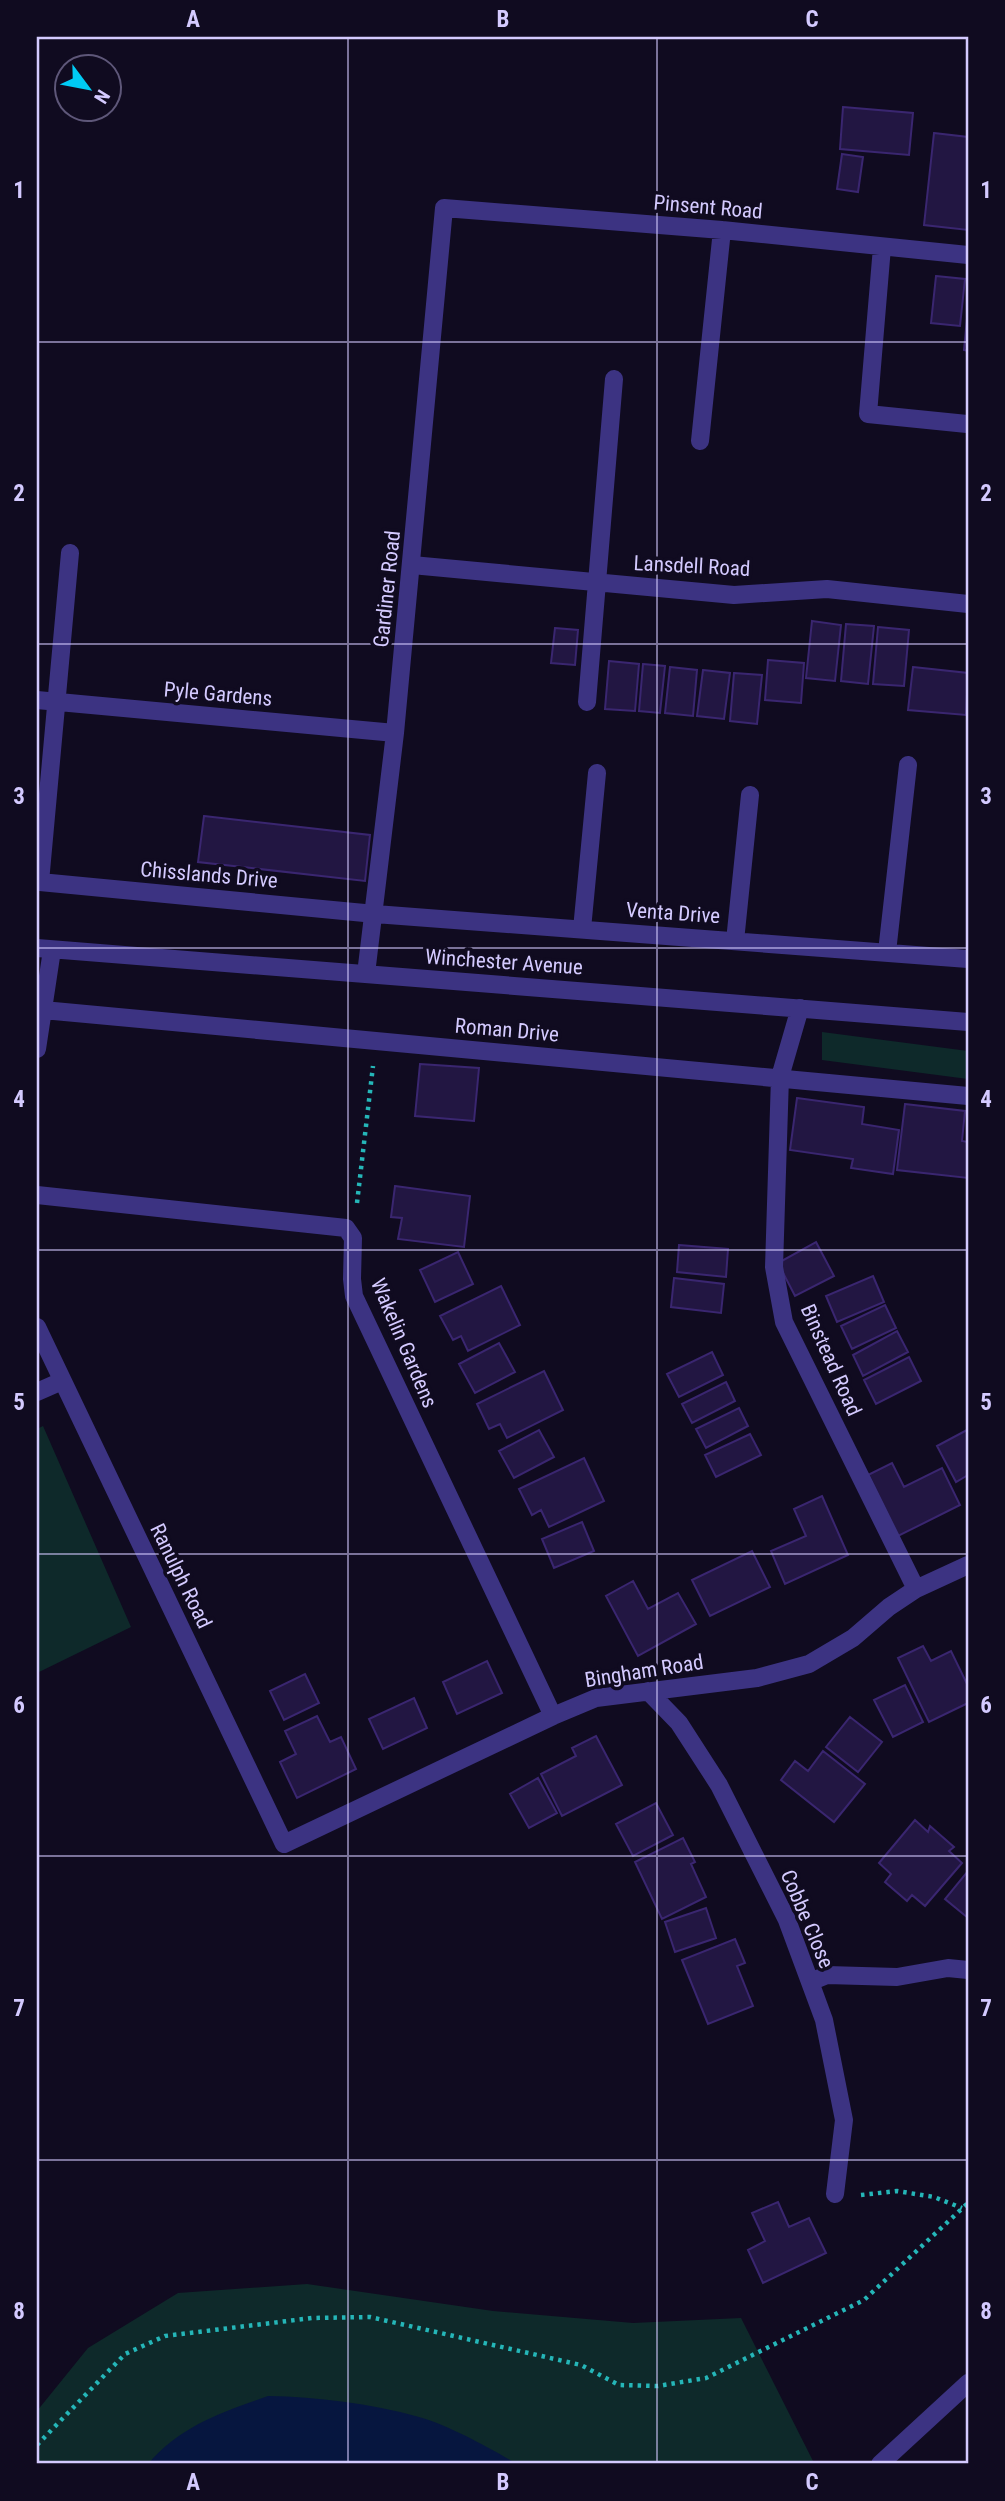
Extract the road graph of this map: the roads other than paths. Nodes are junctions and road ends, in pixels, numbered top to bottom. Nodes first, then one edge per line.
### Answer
1 (444, 208) joint
2 (722, 230) junction
3 (882, 247) junction
4 (968, 255) edge
5 (614, 379) dead end
6 (967, 424) edge
7 (700, 441) dead end
8 (70, 553) dead end
9 (412, 565) junction
10 (596, 582) junction
11 (968, 604) edge
12 (46, 701) edge
13 (587, 702) dead end
14 (395, 733) junction
15 (908, 765) dead end
16 (597, 773) dead end
17 (750, 795) dead end
18 (375, 914) junction
19 (582, 929) junction
20 (735, 941) junction
21 (44, 949) edge
22 (887, 953) junction
23 (968, 959) edge
24 (366, 974) junction
25 (800, 1008) junction
26 (43, 1010) junction
27 (968, 1022) edge
28 (37, 1049) edge
29 (780, 1077) junction
30 (968, 1096) edge
31 (37, 1195) edge
32 (37, 1327) edge
33 (62, 1381) junction
34 (37, 1392) edge
35 (968, 1565) edge
36 (916, 1589) junction
37 (648, 1691) junction
38 (552, 1716) junction
39 (284, 1844) joint
40 (968, 1970) edge
41 (810, 1982) junction
42 (835, 2194) road end
43 (968, 2383) edge
44 (880, 2464) edge

1 - 2 street, Pinsent Road
1 - 9 street, Gardiner Road
2 - 3 street, Pinsent Road
2 - 7 street
3 - 4 street, Pinsent Road
3 - 6 street
5 - 10 street
8 - 12 street
9 - 10 street, Lansdell Road
9 - 14 street, Gardiner Road
10 - 11 street, Lansdell Road
10 - 13 street
12 - 14 street, Pyle Gardens
12 - 18 street, Chisslands Drive
14 - 18 street, Gardiner Road
15 - 22 street
16 - 19 street
17 - 20 street
18 - 19 street, Venta Drive
18 - 24 street, Gardiner Road
19 - 20 street, Venta Drive
20 - 22 street, Venta Drive
21 - 24 street, Winchester Avenue
21 - 26 street
22 - 23 street, Venta Drive
24 - 25 street, Winchester Avenue
25 - 27 street, Winchester Avenue
25 - 29 street, Binstead Road
26 - 28 street
26 - 29 street, Roman Drive
29 - 30 street, Roman Drive
29 - 36 street, Binstead Road
31 - 38 street, Wakelin Gardens
32 - 33 street, Ranulph Road
33 - 34 street
33 - 39 street, Ranulph Road
35 - 36 street, Bingham Road
36 - 37 street, Bingham Road
37 - 38 street, Bingham Road
37 - 41 street, Cobbe Close
38 - 39 street, Bingham Road
40 - 41 street
41 - 42 street, Cobbe Close
43 - 44 street

